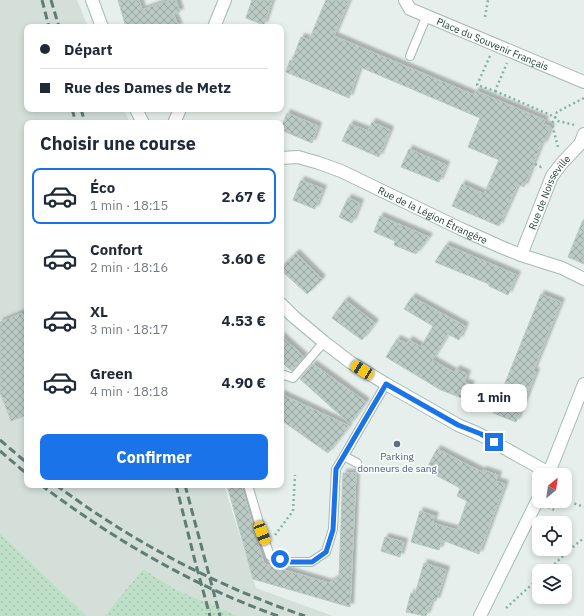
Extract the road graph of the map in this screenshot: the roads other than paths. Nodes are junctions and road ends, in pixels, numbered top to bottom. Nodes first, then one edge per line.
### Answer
1 (92, 0) edge
2 (225, 0) edge
3 (405, 0) edge
4 (427, 16) junction
5 (101, 24) edge
6 (215, 24) edge
7 (410, 56) dead end
8 (584, 82) edge
9 (581, 130) edge
10 (284, 158) edge
11 (521, 255) junction
12 (584, 279) edge
13 (284, 307) edge
14 (324, 342) junction
15 (284, 375) edge
16 (386, 384) junction
17 (584, 384) edge
18 (344, 456) junction
19 (357, 463) dead end
20 (539, 468) edge
21 (552, 468) edge
22 (249, 488) edge
23 (534, 508) edge
24 (480, 616) edge

1 - 5 street
2 - 6 street
3 - 4 street, Place du Souvenir Français
4 - 7 lane
4 - 8 street, Place du Souvenir Français
9 - 11 street, Rue de Noisseville
10 - 11 street, Rue de la Légion Étrangère
11 - 12 street, Rue de la Légion Étrangère
13 - 14 street
14 - 15 lane
14 - 16 street
16 - 18 lane
16 - 20 street
17 - 21 street
18 - 19 lane
18 - 22 lane
23 - 24 street

